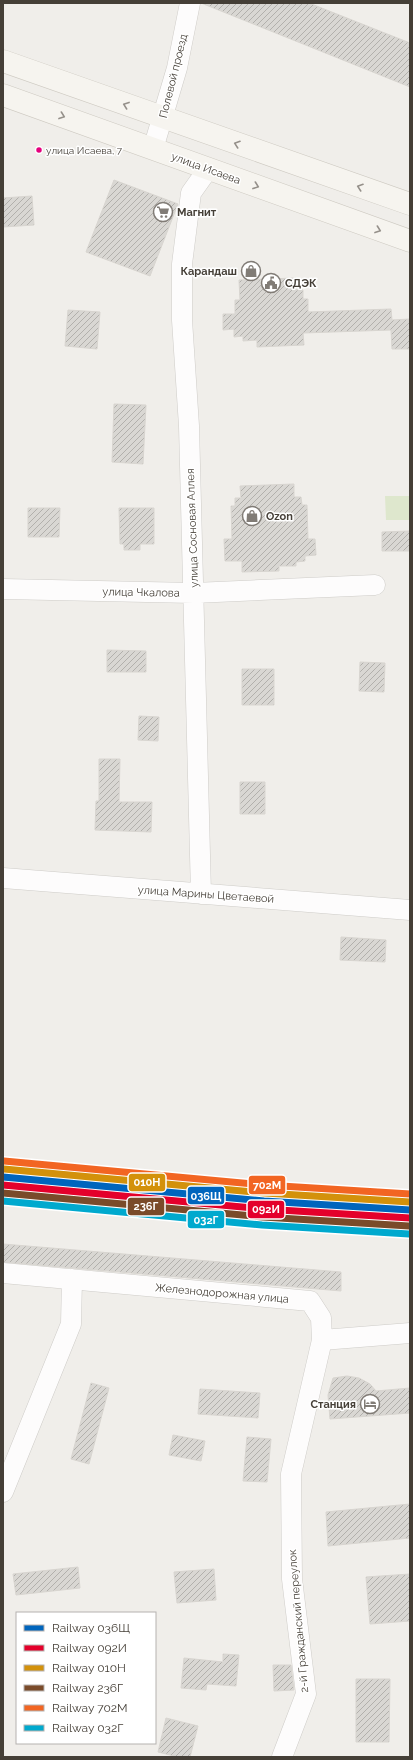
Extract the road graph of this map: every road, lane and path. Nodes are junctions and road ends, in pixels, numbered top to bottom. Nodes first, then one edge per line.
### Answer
1 (190, 3) edge
2 (3, 61) edge
3 (3, 94) edge
4 (162, 118) junction
5 (153, 149) junction
6 (208, 169) junction
7 (410, 204) edge
8 (410, 241) edge
9 (375, 585) dead end
10 (3, 589) edge
11 (194, 593) junction
12 (3, 878) edge
13 (201, 894) junction
14 (410, 910) edge
15 (3, 1274) edge
16 (72, 1279) junction
17 (410, 1334) edge
18 (322, 1340) junction
19 (3, 1492) edge
20 (282, 1757) edge

1 - 4 street, Полевой проезд
4 -> 2 main road
3 -> 5 main road, улица Исаева
4 - 5 street, Полевой проезд
7 -> 4 main road
5 - 6 main road, улица Исаева
6 -> 8 main road, улица Исаева
6 - 11 street, улица Сосновая Аллея
9 - 11 street, улица Чкалова
10 - 11 street, улица Чкалова
11 - 13 street, улица Сосновая Аллея
12 - 13 street, улица Марины Цветаевой
13 - 14 street, улица Марины Цветаевой
15 - 16 street, Железнодорожная улица
16 - 18 street, Железнодорожная улица
16 - 19 street
17 - 18 street
18 - 20 street, 2-й Гражданский переулок

